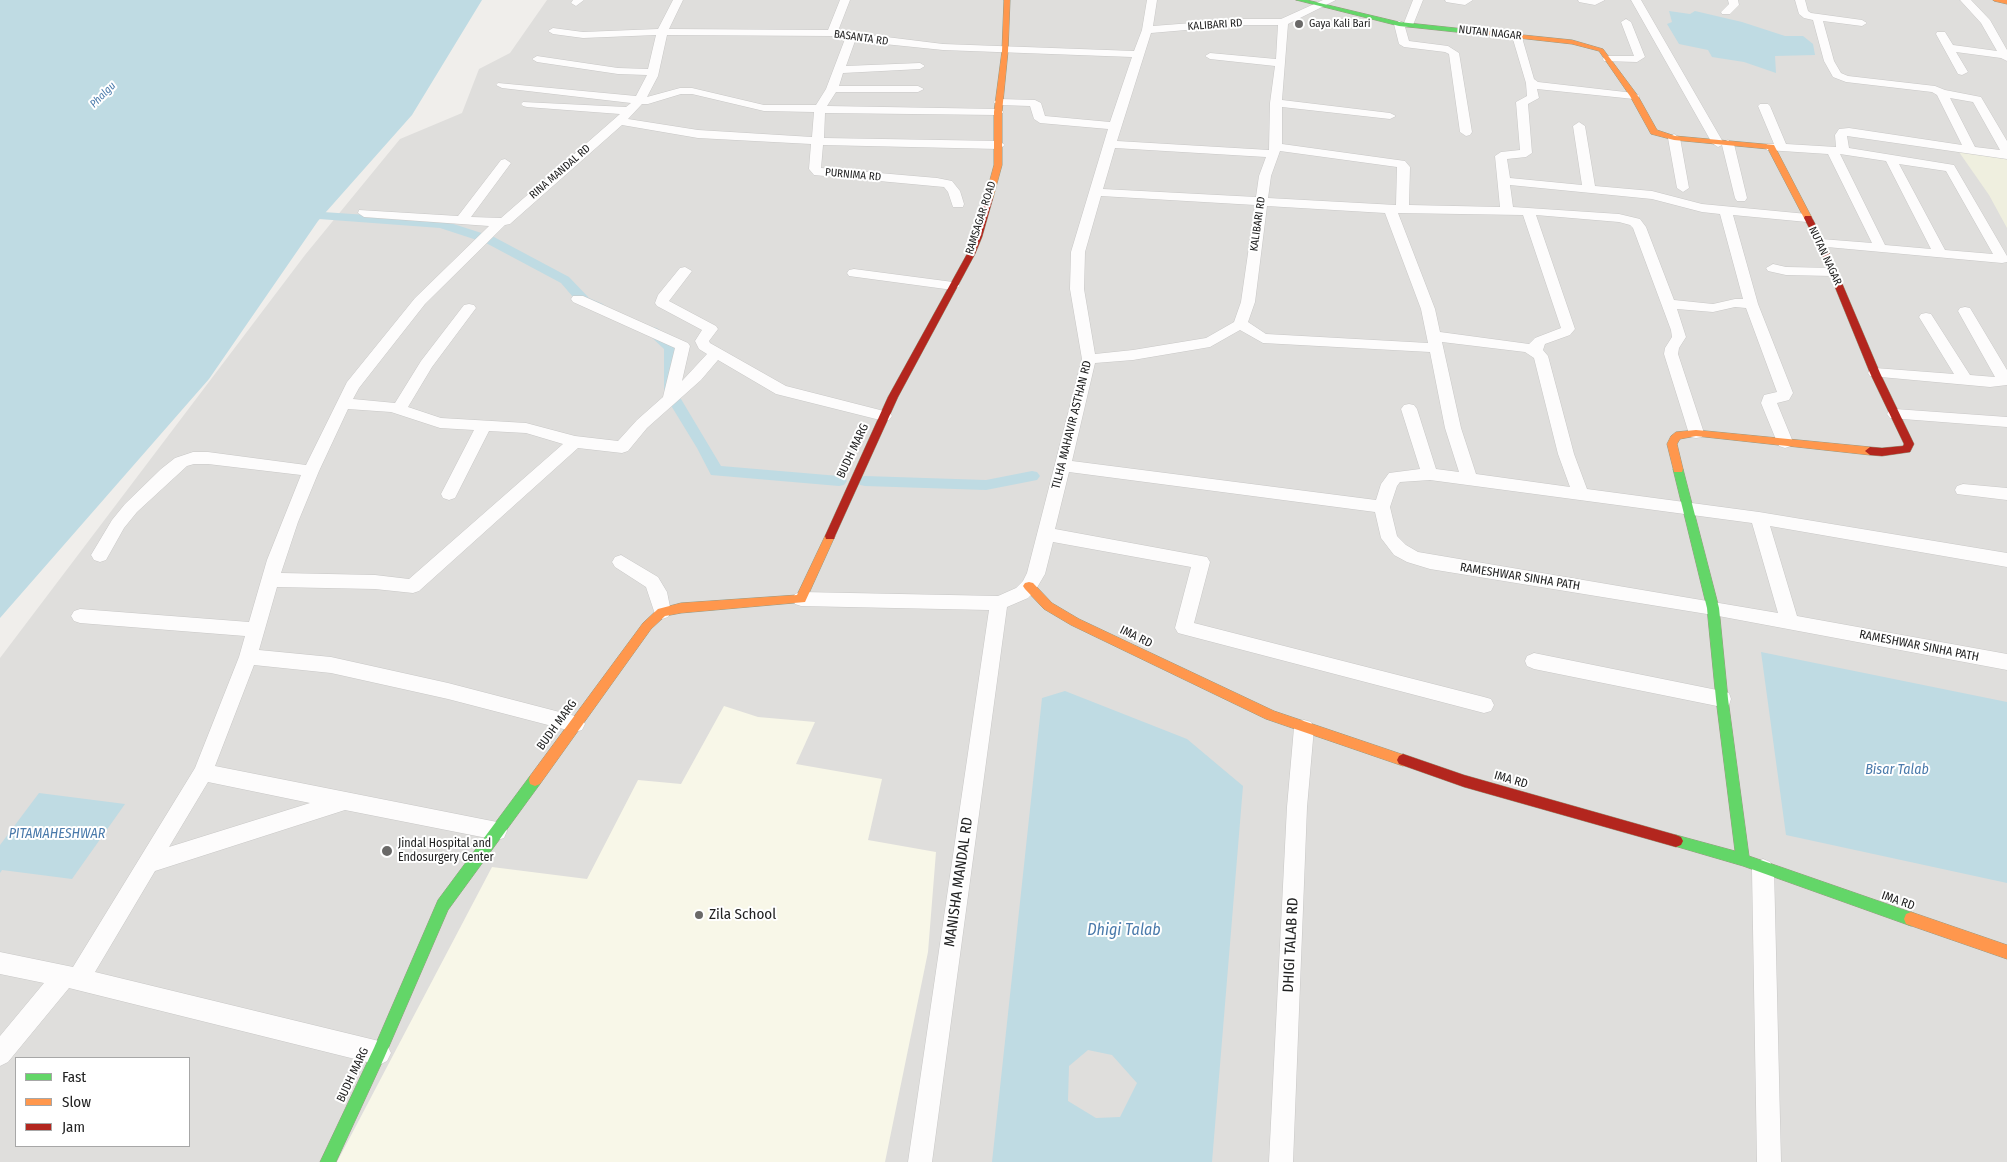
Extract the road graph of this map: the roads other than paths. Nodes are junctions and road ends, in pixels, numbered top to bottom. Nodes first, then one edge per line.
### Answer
1 (678, 0) edge
2 (845, 0) edge
3 (1007, 0) edge
4 (1152, 0) edge
5 (1299, 0) edge
6 (1418, 0) edge
7 (1450, 0) edge
8 (1468, 0) edge
9 (1583, 0) edge
10 (1600, 0) edge
11 (1636, 0) edge
12 (1733, 0) edge
13 (1800, 0) edge
14 (1964, 0) edge
15 (1996, 0) edge
16 (1326, 2) edge
17 (2007, 2) edge
18 (1726, 12) dead end
19 (1817, 17) junction
20 (1283, 22) junction
21 (1626, 22) dead end
22 (1862, 23) dead end
23 (1404, 25) junction
24 (1147, 30) junction
25 (553, 31) dead end
26 (662, 32) junction
27 (832, 33) junction
28 (1941, 34) dead end
29 (1517, 36) junction
30 (851, 37) junction
31 (1949, 48) junction
32 (2004, 50) edge
33 (1005, 51) junction
34 (1139, 54) junction
35 (1210, 56) dead end
36 (537, 59) dead end
37 (1608, 59) junction
38 (1281, 63) junction
39 (920, 66) dead end
40 (838, 70) junction
41 (653, 72) junction
42 (1962, 72) dead end
43 (1531, 83) junction
44 (502, 85) dead end
45 (918, 88) dead end
46 (832, 89) junction
47 (1942, 93) junction
48 (1634, 96) junction
49 (640, 99) junction
50 (1276, 103) junction
51 (528, 104) dead end
52 (1764, 106) dead end
53 (998, 107) junction
54 (820, 108) junction
55 (631, 111) junction
56 (1390, 116) dead end
57 (620, 121) junction
58 (1115, 126) junction
59 (1579, 126) dead end
60 (1466, 132) dead end
61 (1674, 138) junction
62 (818, 141) junction
63 (1723, 143) junction
64 (1110, 144) junction
65 (998, 145) junction
66 (1955, 147) junction
67 (1776, 148) junction
68 (1275, 150) junction
69 (1970, 150) junction
70 (1838, 151) junction
71 (2007, 153) edge
72 (1890, 158) junction
73 (505, 163) dead end
74 (1950, 168) junction
75 (1503, 181) junction
76 (1684, 188) dead end
77 (1589, 189) junction
78 (1095, 192) junction
79 (1741, 198) dead end
80 (1261, 202) junction
81 (958, 204) dead end
82 (1396, 209) junction
83 (1726, 210) junction
84 (1507, 211) junction
85 (1528, 211) junction
86 (364, 213) dead end
87 (1807, 218) junction
88 (462, 220) junction
89 (500, 223) junction
90 (1821, 243) junction
91 (1880, 247) junction
92 (1939, 252) junction
93 (2005, 259) edge
94 (1773, 268) dead end
95 (685, 271) dead end
96 (1833, 272) junction
97 (854, 273) dead end
98 (953, 286) junction
99 (578, 299) dead end
100 (1668, 304) junction
101 (1752, 304) junction
102 (469, 308) dead end
103 (1965, 311) dead end
104 (1926, 317) dead end
105 (1240, 324) junction
106 (1436, 342) junction
107 (1536, 351) junction
108 (716, 353) junction
109 (1089, 358) junction
110 (1875, 373) junction
111 (1965, 380) junction
112 (670, 400) junction
113 (344, 404) junction
114 (399, 409) junction
115 (1409, 409) dead end
116 (1895, 414) junction
117 (884, 416) junction
118 (2007, 422) edge
119 (484, 426) junction
120 (1696, 432) junction
121 (575, 442) junction
122 (1785, 442) junction
123 (1062, 464) junction
124 (311, 471) junction
125 (1430, 474) junction
126 (1470, 480) junction
127 (1963, 490) dead end
128 (449, 494) dead end
129 (1581, 494) junction
130 (2007, 494) edge
131 (1382, 507) junction
132 (1687, 508) junction
133 (1758, 518) junction
134 (1046, 534) junction
135 (100, 555) dead end
136 (2007, 560) edge
137 (621, 562) dead end
138 (271, 580) junction
139 (1030, 586) junction
140 (801, 599) junction
141 (999, 603) junction
142 (1713, 608) junction
143 (662, 612) junction
144 (80, 616) dead end
145 (1789, 621) junction
146 (256, 630) junction
147 (248, 657) junction
148 (1534, 661) dead end
149 (2007, 662) edge
150 (1722, 699) junction
151 (1484, 705) dead end
152 (575, 724) junction
153 (1304, 728) junction
154 (204, 772) junction
155 (349, 800) junction
156 (497, 831) junction
157 (149, 862) junction
158 (1753, 864) junction
159 (2007, 952) edge
160 (1, 964) edge
161 (71, 978) junction
162 (379, 1053) junction
163 (0, 1054) edge
164 (328, 1162) edge
165 (920, 1162) edge
166 (1281, 1162) edge
167 (1769, 1162) edge

1 - 26 street, RINA MANDAL RD
2 - 27 street
3 - 33 street, RAMSAGAR ROAD
4 - 24 street, TILHA MAHAVIR ASTHAN RD
5 - 16 street, NUTAN NAGAR
6 - 23 street
7 - 8 street
9 - 10 street
11 - 63 street
12 - 18 street
13 - 19 street
14 - 32 street
15 - 17 street
16 - 20 street
16 - 23 street, NUTAN NAGAR
19 - 22 street
19 - 47 street
20 - 24 street, KALIBARI RD
20 - 38 street, KALIBARI RD
21 - 37 street
23 - 29 street, NUTAN NAGAR
23 - 60 street
24 - 34 street, TILHA MAHAVIR ASTHAN RD
25 - 26 street, BASANTA RD
26 - 27 street, BASANTA RD
26 - 41 street, RINA MANDAL RD
27 - 30 street, BASANTA RD
28 - 31 street
29 - 37 street, NUTAN NAGAR
29 - 43 street
30 - 33 street, BASANTA RD
30 - 40 street, PURNIMA RD
31 - 32 street
31 - 42 street
33 - 34 street, BASANTA RD
33 - 53 street, RAMSAGAR ROAD
34 - 58 street, TILHA MAHAVIR ASTHAN RD
35 - 38 street
36 - 41 street
37 - 48 street, NUTAN NAGAR
38 - 50 street, KALIBARI RD
39 - 40 street
40 - 46 street, PURNIMA RD
41 - 49 street, RINA MANDAL RD
43 - 48 street
43 - 75 street
44 - 49 street
45 - 46 street
46 - 54 street, PURNIMA RD
47 - 69 street
47 - 71 street
48 - 61 street, NUTAN NAGAR
49 - 54 street
49 - 55 street, RINA MANDAL RD
50 - 56 street
50 - 68 street, KALIBARI RD
51 - 55 street
52 - 67 street
53 - 54 street
53 - 58 street
53 - 65 street, RAMSAGAR ROAD
54 - 62 street, PURNIMA RD
55 - 57 street, RINA MANDAL RD
57 - 62 street
57 - 89 street, RINA MANDAL RD
58 - 64 street, TILHA MAHAVIR ASTHAN RD
59 - 77 street
61 - 63 street, NUTAN NAGAR
61 - 76 street
62 - 65 street
62 - 81 street, PURNIMA RD
63 - 67 street, NUTAN NAGAR
63 - 79 street
64 - 68 street
64 - 78 street, TILHA MAHAVIR ASTHAN RD
65 - 98 street, RAMSAGAR ROAD
66 - 69 street
66 - 70 street
66 - 74 street
67 - 70 street
67 - 87 street, NUTAN NAGAR
68 - 80 street, KALIBARI RD
68 - 82 street
69 - 71 street
70 - 72 street
70 - 91 street
72 - 74 street
72 - 92 street
73 - 88 street
74 - 93 street
75 - 77 street
75 - 84 street
77 - 83 street
78 - 80 street
78 - 109 street, TILHA MAHAVIR ASTHAN RD
80 - 82 street
80 - 105 street, KALIBARI RD
82 - 84 street
82 - 106 street
83 - 87 street
83 - 101 street
84 - 85 street
85 - 100 street
85 - 107 street
86 - 88 street
87 - 90 street, NUTAN NAGAR
88 - 89 street
89 - 113 street, RINA MANDAL RD
90 - 91 street
90 - 96 street, NUTAN NAGAR
91 - 92 street
92 - 93 street
94 - 96 street
95 - 108 street
96 - 110 street, NUTAN NAGAR
97 - 98 street
98 - 117 street, RAMSAGAR ROAD
99 - 112 street
100 - 101 street
100 - 120 street
101 - 122 street
102 - 114 street
103 - 111 street
104 - 111 street
105 - 106 street
105 - 109 street
106 - 107 street
106 - 126 street
107 - 129 street
108 - 112 street
108 - 117 street
109 - 123 street, TILHA MAHAVIR ASTHAN RD
110 - 111 street
110 - 116 street, NUTAN NAGAR
112 - 121 street
113 - 114 street
113 - 124 street, RINA MANDAL RD
114 - 119 street
115 - 125 street
116 - 118 street
116 - 122 street, NUTAN NAGAR
117 - 140 street, BUDH MARG
119 - 121 street
119 - 128 street
120 - 122 street, NUTAN NAGAR
120 - 132 street, NUTAN NAGAR
121 - 138 street
123 - 131 street
123 - 134 street, TILHA MAHAVIR ASTHAN RD
124 - 135 street
124 - 138 street, RINA MANDAL RD
125 - 126 street
125 - 131 street
126 - 129 street
127 - 130 street
129 - 132 street
131 - 142 street, RAMESHWAR SINHA PATH
132 - 133 street
132 - 142 street, NUTAN NAGAR
133 - 136 street
133 - 145 street
134 - 139 street, TILHA MAHAVIR ASTHAN RD
134 - 151 street
137 - 143 street
138 - 146 street, RINA MANDAL RD
139 - 141 street
139 - 153 street, IMA RD
140 - 141 street
140 - 143 street
141 - 165 street, MANISHA MANDAL RD
142 - 145 street, RAMESHWAR SINHA PATH
142 - 150 street, NUTAN NAGAR
143 - 152 street, BUDH MARG
144 - 146 street
145 - 149 street, RAMESHWAR SINHA PATH
146 - 147 street, RINA MANDAL RD
147 - 152 street
147 - 154 street, RINA MANDAL RD
148 - 150 street
150 - 158 street, NUTAN NAGAR
152 - 156 street, BUDH MARG
153 - 158 street, IMA RD
153 - 166 street, DHIGI TALAB RD
154 - 155 street
154 - 157 street, RINA MANDAL RD
155 - 156 street
155 - 157 street
156 - 162 street, BUDH MARG
157 - 161 street, RINA MANDAL RD
158 - 159 street, IMA RD
158 - 167 street
160 - 161 street
161 - 162 street
161 - 163 street, RINA MANDAL RD
162 - 164 street, BUDH MARG

